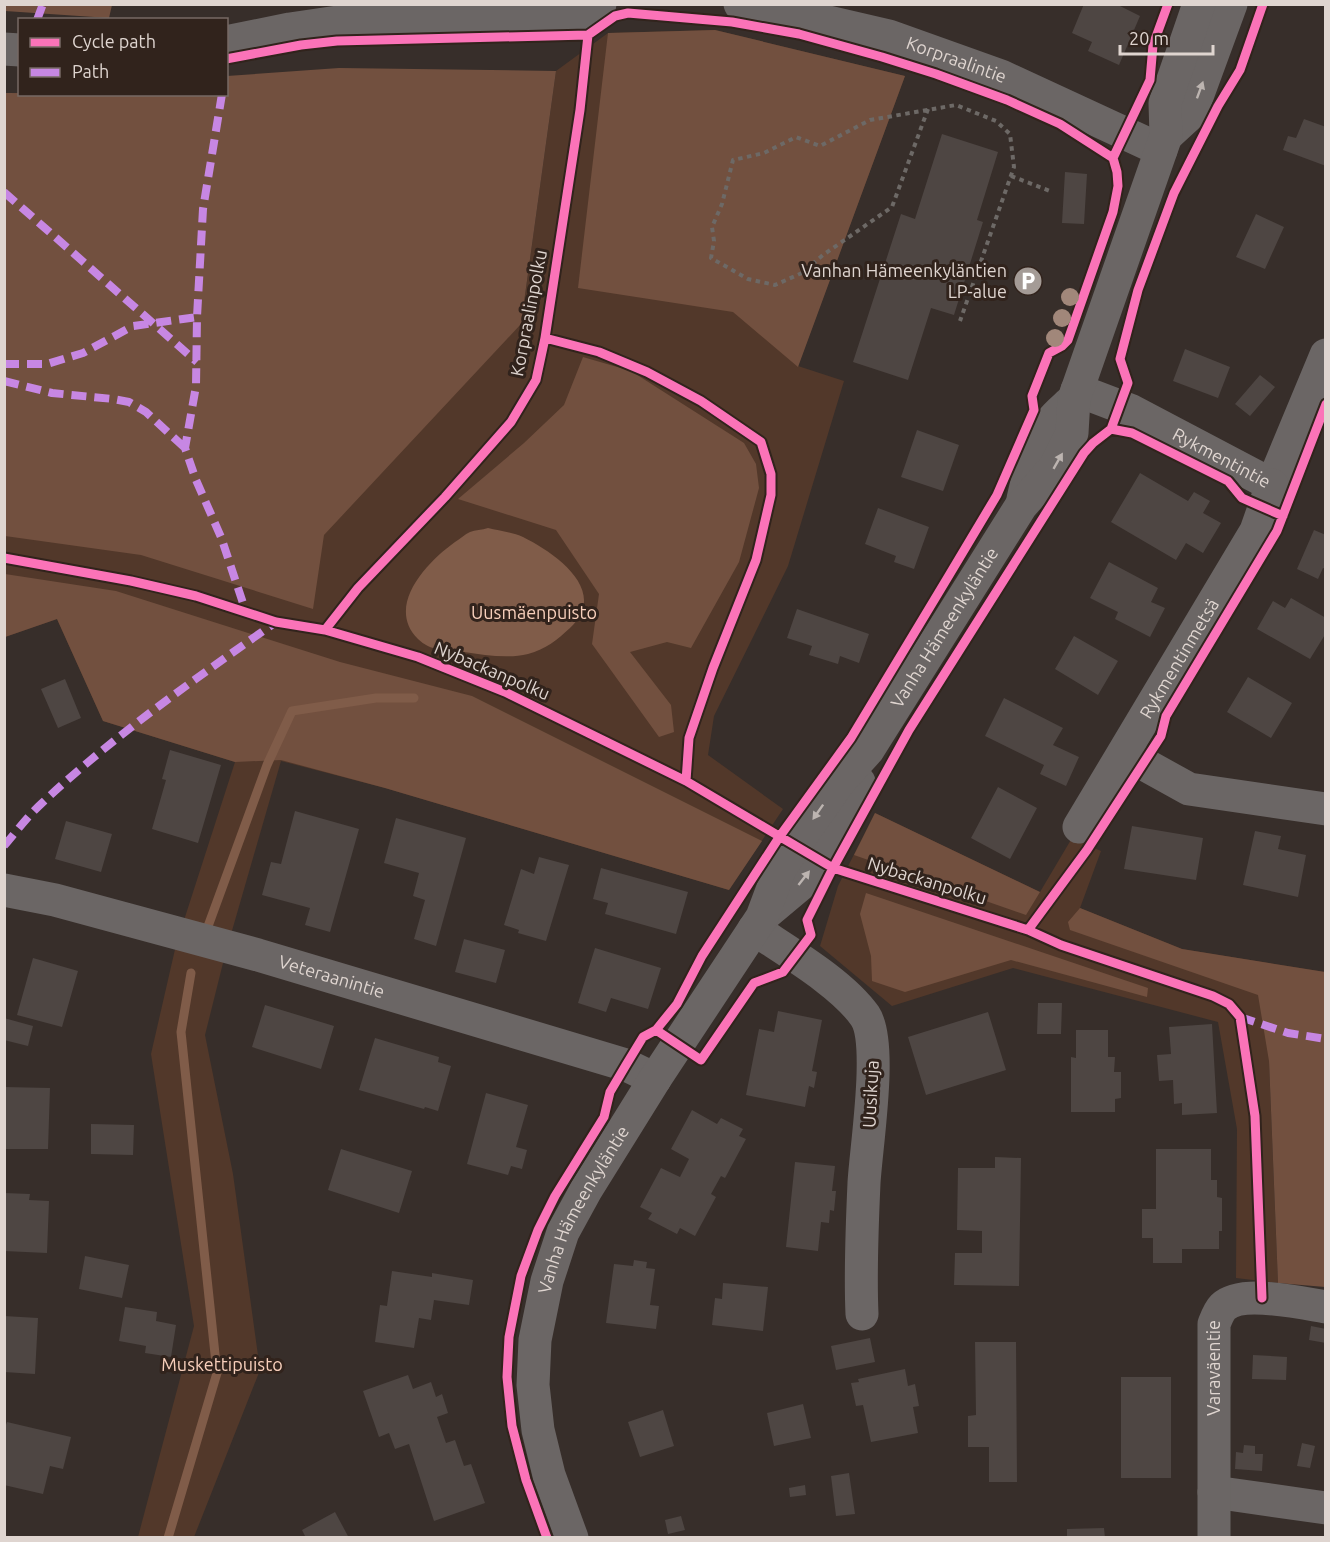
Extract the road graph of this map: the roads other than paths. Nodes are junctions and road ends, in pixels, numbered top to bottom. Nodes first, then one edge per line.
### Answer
1 (600, 4) edge
2 (740, 4) edge
3 (1199, 4) edge
4 (1231, 4) edge
5 (228, 42) edge
6 (1164, 143) junction
7 (1326, 355) edge
8 (1075, 395) junction
9 (1272, 485) junction
10 (1124, 753) junction
11 (1326, 809) edge
12 (1079, 827) dead end
13 (4, 890) edge
14 (758, 923) junction
15 (655, 1079) junction
16 (1326, 1307) edge
17 (862, 1314) dead end
18 (1214, 1492) junction
19 (1326, 1508) edge
20 (572, 1538) edge
21 (1214, 1538) edge

1 - 5 street
2 - 6 street, Korpraalintie
3 - 6 street, Vanha Hämeenkyläntie
6 -> 4 street, Vanha Hämeenkyläntie
6 - 8 street, Vanha Hämeenkyläntie
7 - 9 street, Rykmentintie
8 - 9 street, Rykmentintie
8 - 14 street, Vanha Hämeenkyläntie
9 - 10 street, Rykmentinmetsä
10 - 11 street
10 - 12 street, Rykmentinmetsä
13 - 15 street, Veteraanintie
14 - 15 street, Vanha Hämeenkyläntie
14 - 17 street, Uusikuja
15 - 20 street, Vanha Hämeenkyläntie
16 - 18 street, Varaväentie
18 - 19 street
18 - 21 street, Varaväentie

